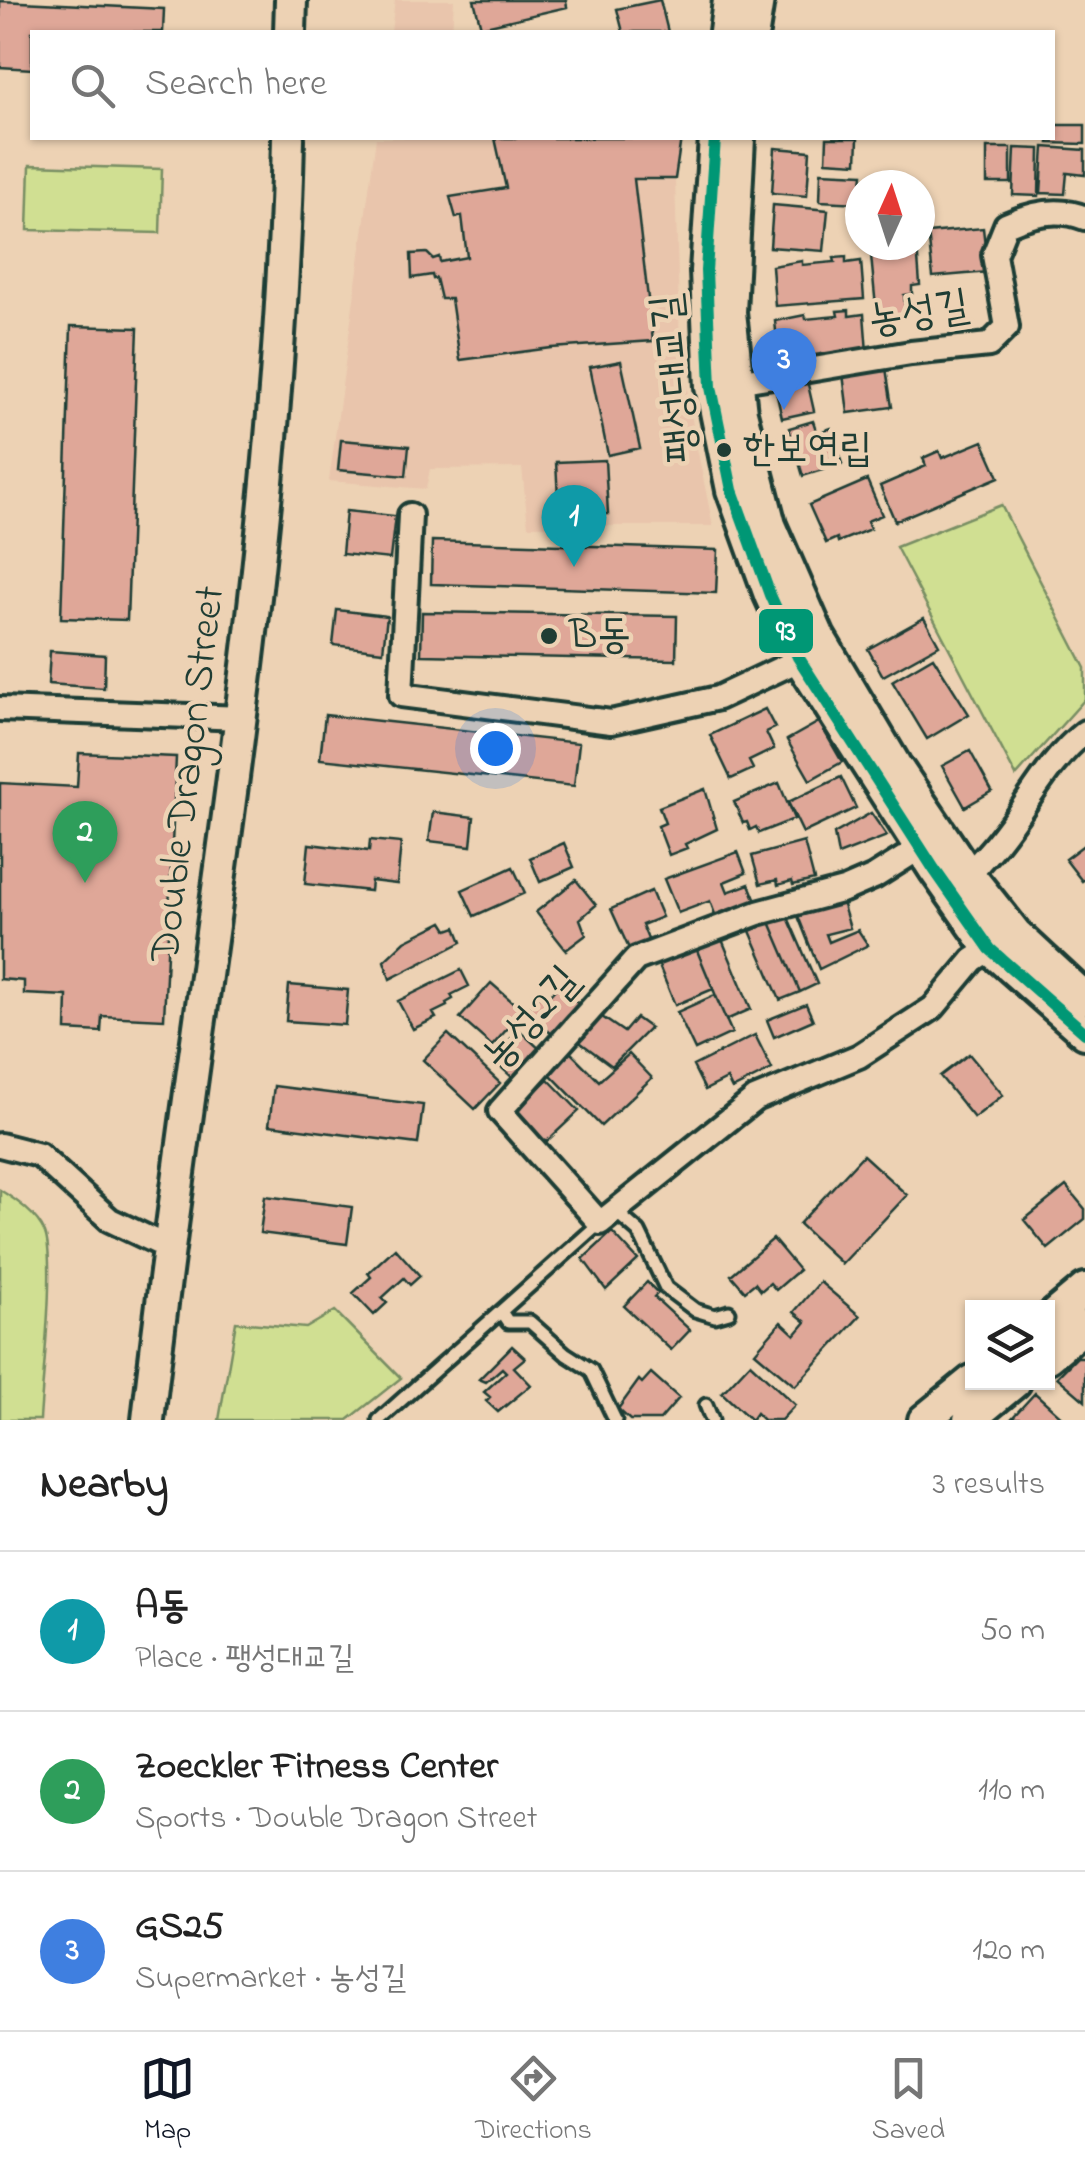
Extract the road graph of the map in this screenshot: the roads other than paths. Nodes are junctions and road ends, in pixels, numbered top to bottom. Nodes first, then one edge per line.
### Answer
1 (291, 0) edge
2 (729, 0) edge
3 (758, 0) edge
4 (290, 30) edge
5 (726, 30) edge
6 (753, 30) edge
7 (288, 140) edge
8 (716, 140) edge
9 (739, 140) edge
10 (1085, 218) edge
11 (724, 384) junction
12 (410, 515) dead end
13 (810, 649) junction
14 (0, 709) edge
15 (243, 718) junction
16 (1085, 732) edge
17 (920, 848) junction
18 (958, 881) junction
19 (990, 948) junction
20 (1085, 998) edge
21 (1085, 1034) edge
22 (0, 1144) edge
23 (608, 1217) junction
24 (167, 1246) junction
25 (1085, 1289) edge
26 (730, 1312) dead end
27 (502, 1313) junction
28 (1071, 1325) edge
29 (1055, 1347) edge
30 (965, 1387) edge
31 (1005, 1390) edge
32 (706, 1405) dead end
33 (148, 1420) edge
34 (379, 1420) edge
35 (615, 1420) edge
36 (712, 1420) edge
37 (924, 1420) edge
38 (969, 1420) edge

1 - 4 main road
2 - 5 main road
3 - 6 main road
7 - 15 main road, Double Dragon Street
8 - 11 main road, 팽성대교길
9 - 11 main road
10 - 11 street, 농성길
11 - 13 main road, 팽성대교길
12 - 13 street
13 - 17 main road, 팽성대교길
13 - 18 main road
14 - 15 street
15 - 24 main road, Double Dragon Street
16 - 18 street
17 - 18 main road, 팽성대교길
17 - 23 street, 농성2길
18 - 19 main road, 팽성대교길
18 - 20 main road, 팽성대교길
19 - 21 main road, 팽성대교길
19 - 23 street
22 - 24 street
23 - 26 lane
23 - 27 lane
24 - 33 main road, Double Dragon Street
25 - 28 main road
27 - 34 lane
27 - 35 lane
28 - 29 main road
30 - 37 main road
31 - 38 main road
32 - 36 lane

